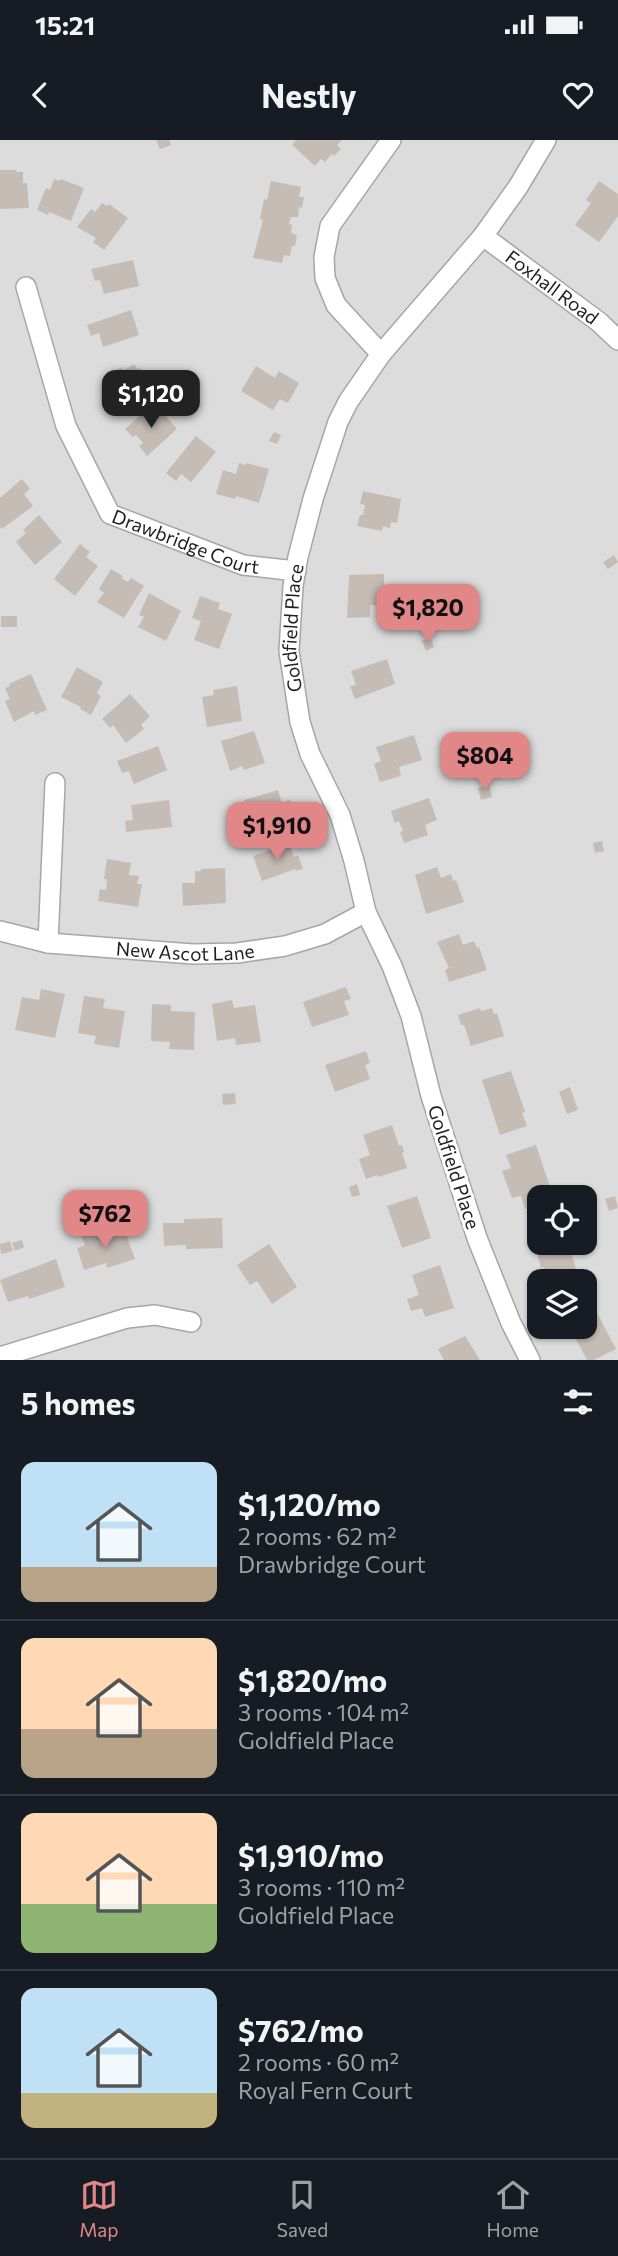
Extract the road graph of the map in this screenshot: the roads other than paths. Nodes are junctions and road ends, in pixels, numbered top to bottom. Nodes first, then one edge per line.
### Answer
1 (391, 140) edge
2 (546, 140) edge
3 (483, 236) junction
4 (26, 287) dead end
5 (618, 340) edge
6 (381, 354) junction
7 (296, 571) junction
8 (55, 783) dead end
9 (366, 912) junction
10 (0, 931) edge
11 (48, 943) junction
12 (191, 1322) dead end
13 (0, 1357) edge
14 (530, 1360) edge

1 - 6 street
2 - 3 street, Goldfield Place
3 - 5 street, Foxhall Road
3 - 6 street, Goldfield Place
4 - 7 street, Drawbridge Court
6 - 7 street, Goldfield Place
7 - 9 street, Goldfield Place
8 - 11 street
9 - 11 street, New Ascot Lane
9 - 14 street, Goldfield Place
10 - 11 street, New Ascot Lane
12 - 13 street

